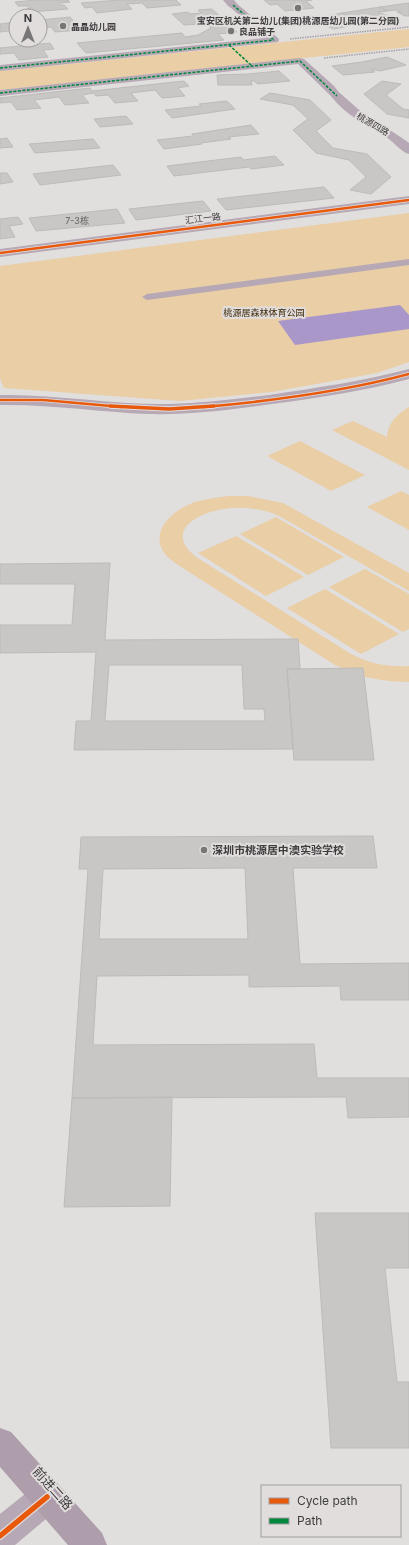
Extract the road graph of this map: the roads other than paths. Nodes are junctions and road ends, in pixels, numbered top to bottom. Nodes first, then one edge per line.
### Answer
1 (230, 2) edge
2 (229, 45) junction
3 (252, 66) junction
4 (0, 68) edge
5 (0, 92) edge
6 (337, 96) joint
7 (409, 150) edge
8 (409, 200) edge
9 (0, 253) edge
10 (409, 262) edge
11 (147, 297) dead end
12 (409, 374) edge
13 (0, 400) edge
14 (0, 1444) edge
15 (47, 1497) junction
16 (0, 1536) edge
17 (90, 1545) edge

1 - 2 street
2 - 3 street
2 - 4 street
3 - 5 street
3 - 6 street
6 - 7 street, 桃源四路
8 - 9 street, 汇江一路
10 - 11 lane
12 - 13 street
14 - 15 main road, 前进二路
15 - 16 street
15 - 17 main road, 前进二路

